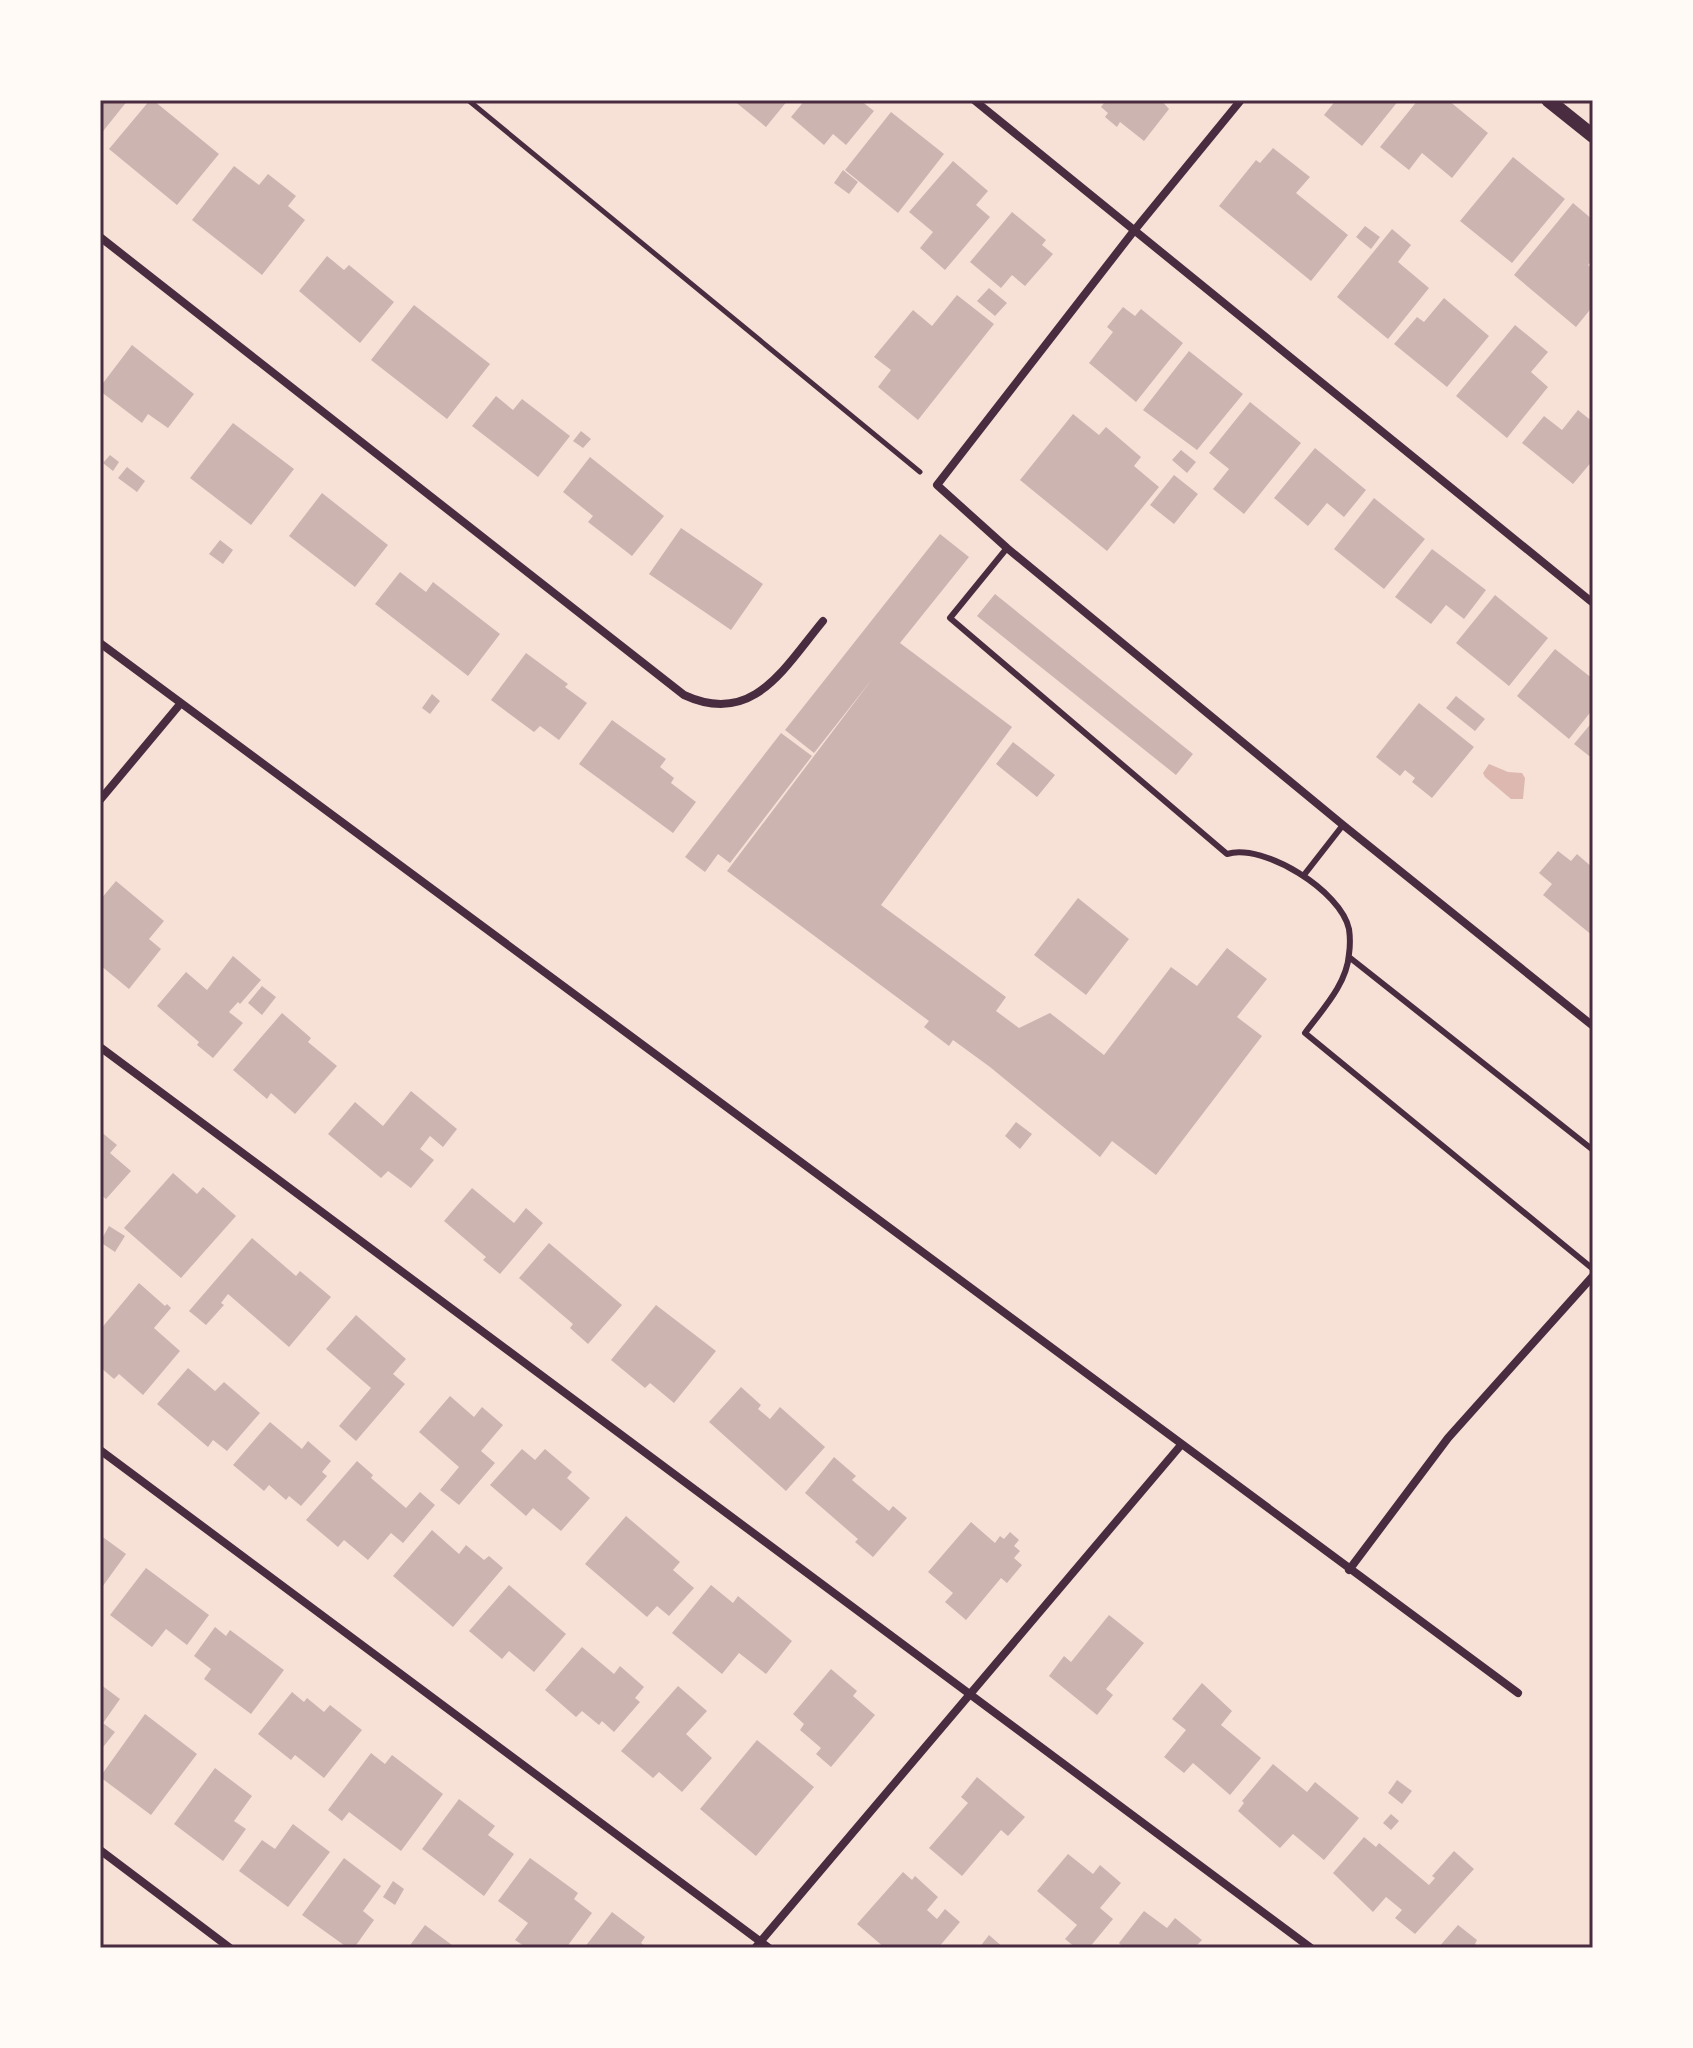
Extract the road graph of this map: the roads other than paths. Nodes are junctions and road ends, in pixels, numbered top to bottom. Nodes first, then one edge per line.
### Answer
1 (974, 100) edge
2 (1241, 100) edge
3 (1548, 100) edge
4 (1593, 136) edge
5 (1133, 232) junction
6 (100, 237) edge
7 (1007, 548) junction
8 (1593, 603) edge
9 (823, 621) dead end
10 (100, 643) edge
11 (181, 703) junction
12 (100, 800) edge
13 (1343, 825) junction
14 (1304, 875) junction
15 (1349, 957) junction
16 (1593, 1026) edge
17 (100, 1047) edge
18 (1593, 1150) edge
19 (1593, 1269) edge
20 (1593, 1276) edge
21 (1181, 1445) junction
22 (100, 1450) edge
23 (1349, 1570) junction
24 (1518, 1693) dead end
25 (971, 1696) junction
26 (100, 1850) edge
27 (757, 1945) edge
28 (230, 1948) edge
29 (769, 1948) edge
30 (1311, 1948) edge

1 - 5 street
2 - 5 street
3 - 4 street
5 - 7 street
5 - 8 street
6 - 9 street
7 - 13 street
7 - 14 lane
10 - 11 street
11 - 12 street
11 - 21 street
13 - 14 lane
13 - 16 street
14 - 15 lane
15 - 18 lane
15 - 19 lane
17 - 25 street
20 - 23 street
21 - 23 street
21 - 25 street
22 - 27 street
23 - 24 street
25 - 27 street
25 - 30 street
26 - 28 street
27 - 29 street

